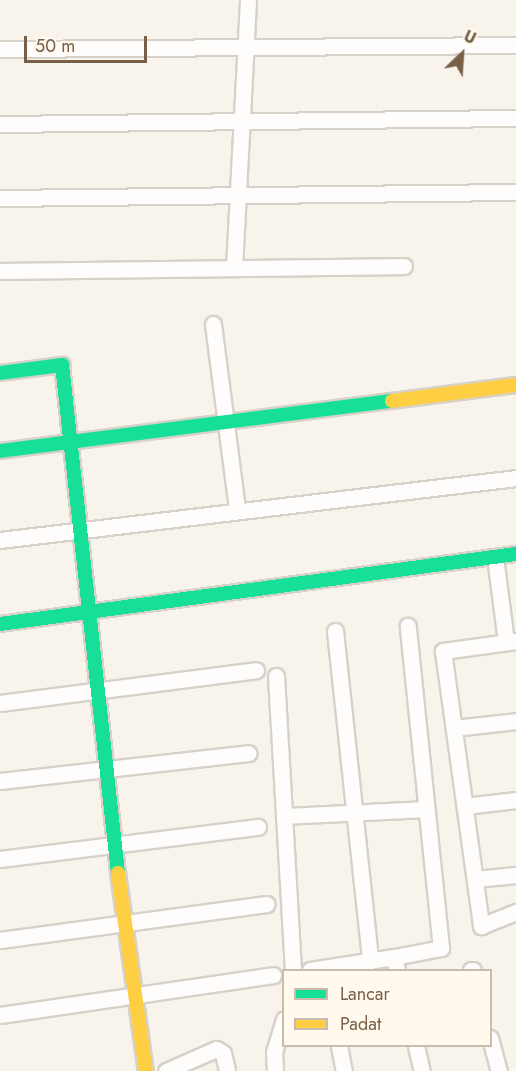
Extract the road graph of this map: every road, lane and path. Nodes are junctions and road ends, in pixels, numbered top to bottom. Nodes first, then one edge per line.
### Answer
1 (248, 0) edge
2 (516, 45) edge
3 (0, 49) edge
4 (246, 50) junction
5 (516, 118) edge
6 (242, 121) junction
7 (0, 124) edge
8 (516, 192) edge
9 (238, 195) junction
10 (0, 198) edge
11 (404, 266) dead end
12 (234, 268) junction
13 (0, 271) edge
14 (213, 324) dead end
15 (0, 373) edge
16 (516, 385) edge
17 (226, 424) junction
18 (71, 442) junction
19 (0, 451) edge
20 (516, 478) edge
21 (237, 508) junction
22 (79, 529) junction
23 (0, 540) edge
24 (516, 554) edge
25 (495, 557) junction
26 (88, 609) junction
27 (0, 624) edge
28 (408, 626) dead end
29 (335, 631) dead end
30 (511, 641) edge
31 (256, 670) dead end
32 (276, 676) dead end
33 (97, 692) junction
34 (0, 703) edge
35 (516, 721) edge
36 (454, 728) junction
37 (248, 753) dead end
38 (106, 769) junction
39 (0, 781) edge
40 (516, 800) edge
41 (465, 806) junction
42 (425, 809) junction
43 (284, 816) junction
44 (351, 816) junction
45 (258, 827) dead end
46 (116, 846) junction
47 (0, 859) edge
48 (516, 875) edge
49 (475, 879) junction
50 (267, 904) dead end
51 (516, 912) edge
52 (124, 924) junction
53 (0, 940) edge
54 (370, 961) junction
55 (395, 964) edge
56 (292, 969) edge
57 (317, 969) edge
58 (273, 975) dead end
59 (134, 999) junction
60 (0, 1015) edge
61 (282, 1026) edge
62 (492, 1045) edge
63 (339, 1047) edge
64 (416, 1047) edge
65 (146, 1071) edge
66 (166, 1071) edge
67 (227, 1071) edge
68 (275, 1071) edge
69 (344, 1071) edge
70 (422, 1071) edge
71 (499, 1071) edge

1 - 4 street
2 - 4 street
3 - 4 street
4 - 6 street
5 - 6 street
6 - 7 street
6 - 9 street
8 - 9 street
9 - 10 street
9 - 12 street
11 - 12 street
12 - 13 street
14 - 17 street
15 - 18 street
16 - 17 street
17 - 18 street
17 - 21 street
18 - 19 street
18 - 22 street
20 - 21 street
21 - 22 street
22 - 23 street
22 - 26 street
24 - 25 street
25 - 26 street
25 - 30 street
26 - 27 street
26 - 33 street
28 - 42 street
29 - 44 street
30 - 36 street
31 - 33 street
32 - 43 street
33 - 34 street
33 - 38 street
35 - 36 street
36 - 41 street
37 - 38 street
38 - 39 street
38 - 46 street
40 - 41 street
41 - 49 street
42 - 44 street
42 - 55 street
43 - 44 street
43 - 56 street
44 - 54 street
45 - 46 street
46 - 47 street
46 - 52 street
48 - 49 street
49 - 51 street
50 - 52 street
52 - 53 street
52 - 59 street
54 - 55 street
54 - 57 street
58 - 59 street
59 - 60 street
59 - 65 street
61 - 68 street
62 - 71 street
63 - 69 street
64 - 70 street
66 - 67 street

